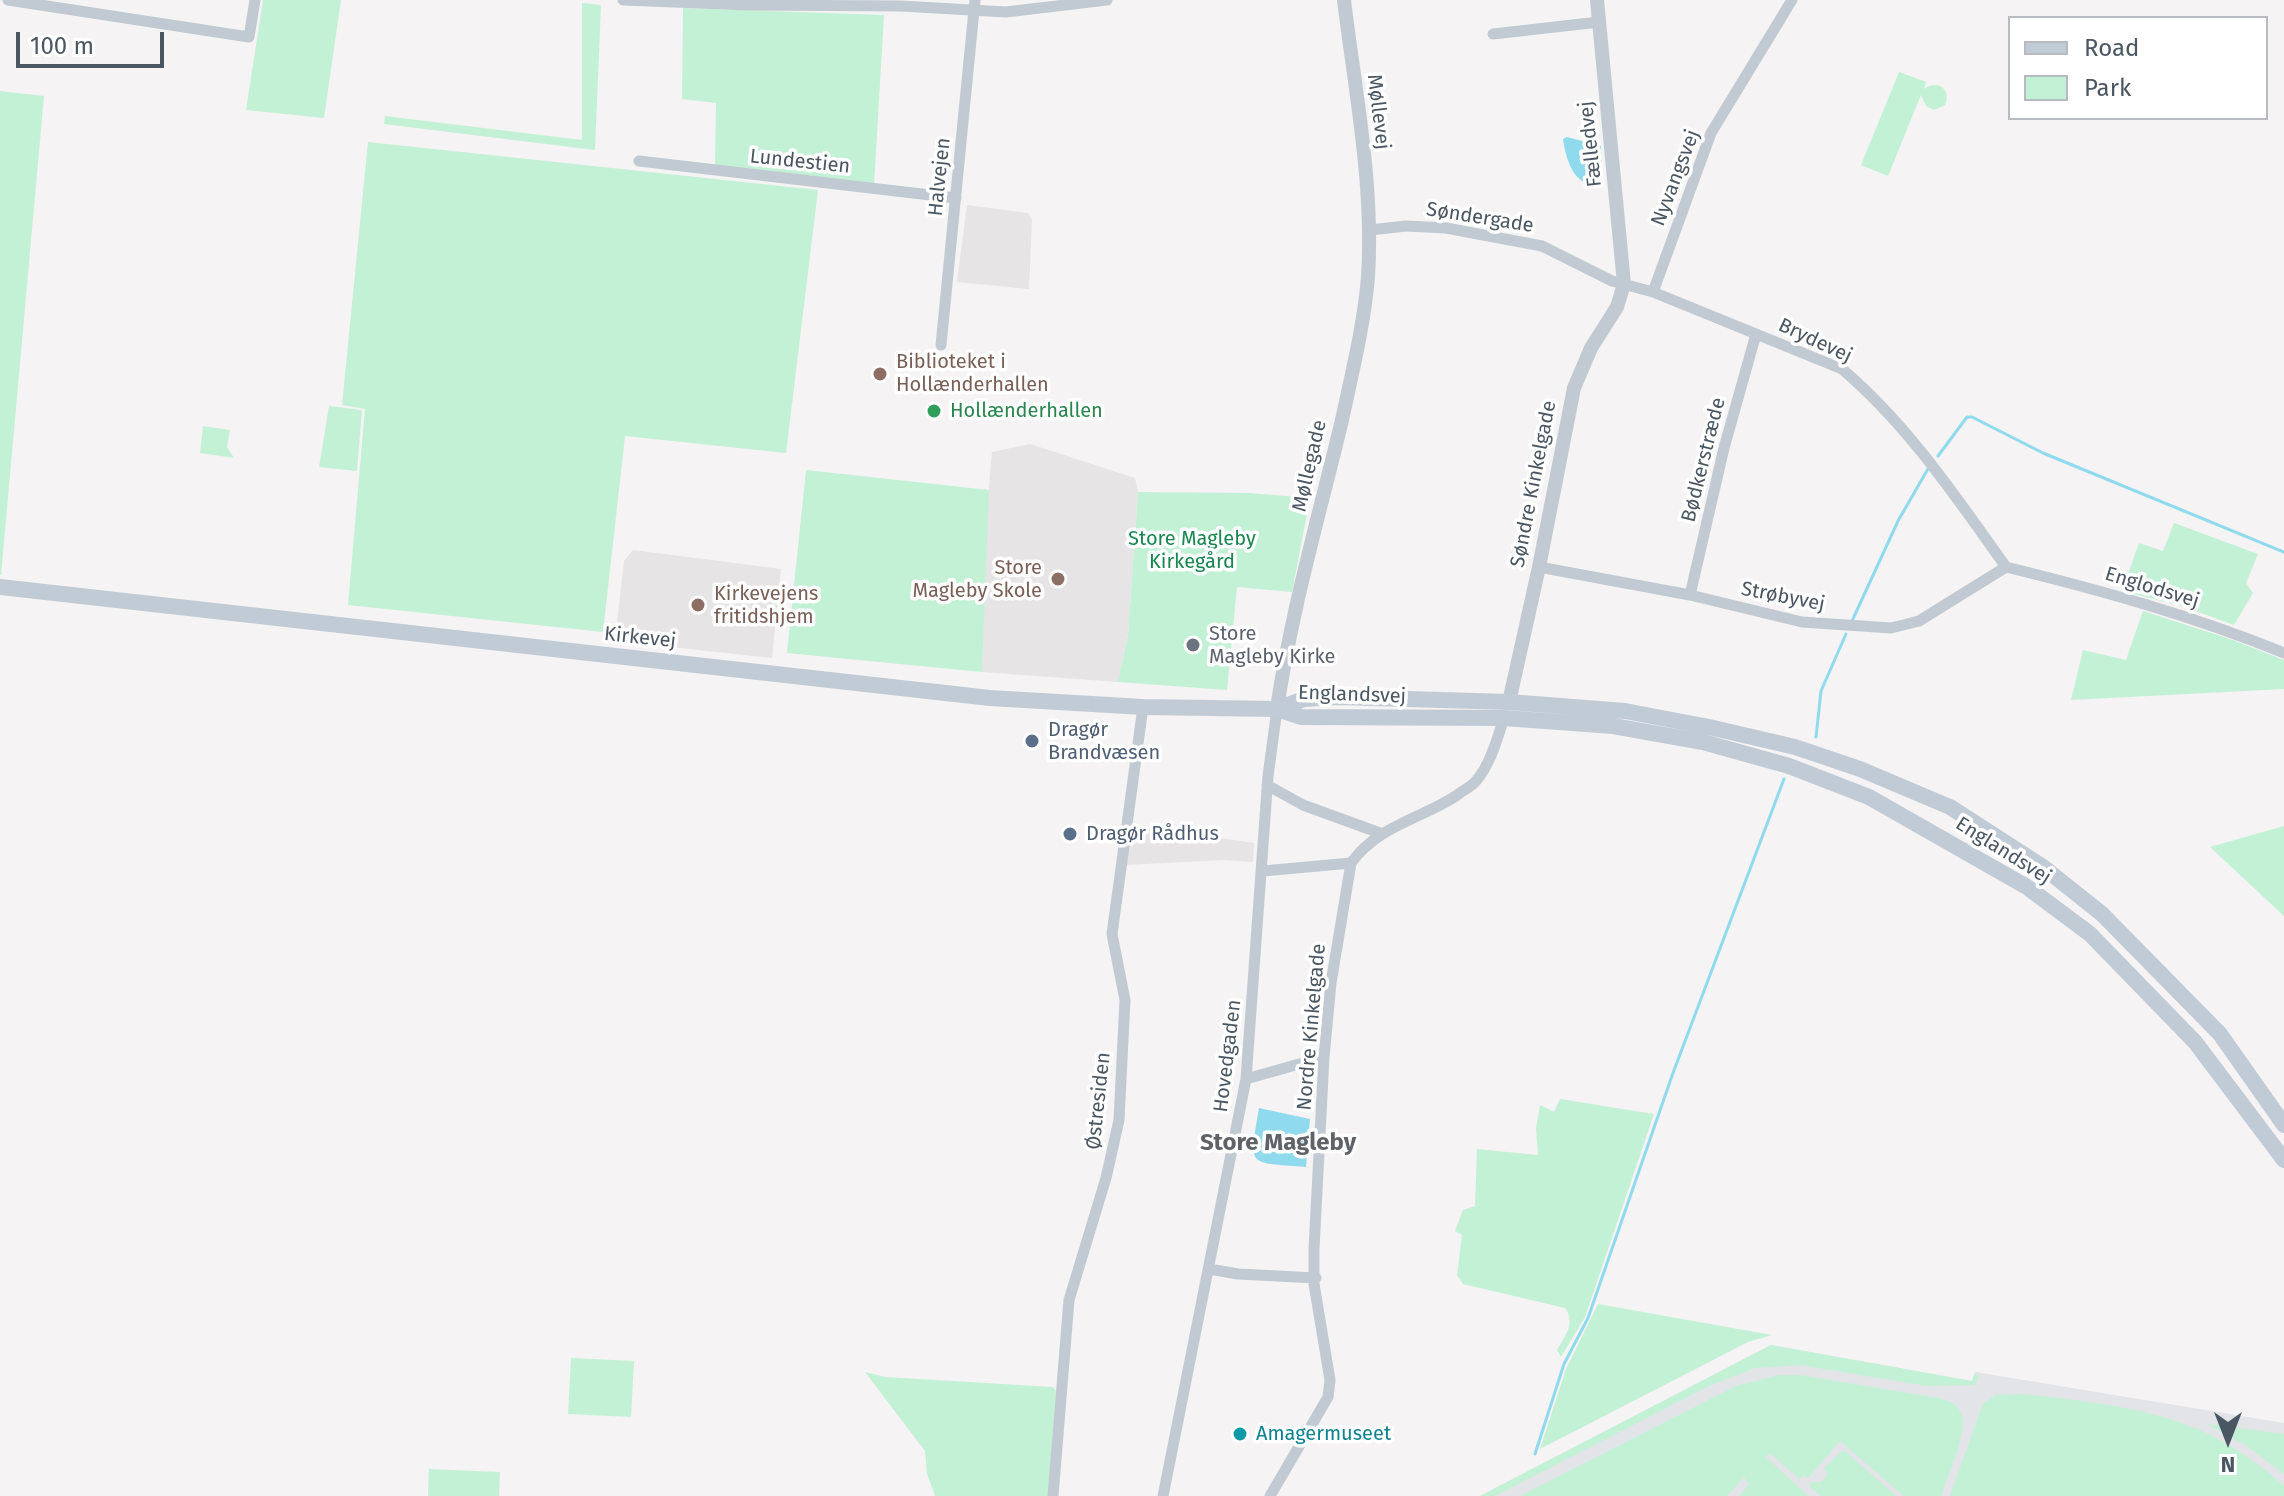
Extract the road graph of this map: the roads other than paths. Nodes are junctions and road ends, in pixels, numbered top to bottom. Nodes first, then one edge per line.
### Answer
1 (8, 0) edge
2 (255, 0) edge
3 (623, 0) edge
4 (1107, 0) edge
5 (1344, 0) edge
6 (1597, 0) edge
7 (1792, 0) edge
8 (975, 6) edge
9 (1599, 22) junction
10 (1493, 34) dead end
11 (639, 161) dead end
12 (956, 198) junction
13 (1370, 230) junction
14 (1624, 284) junction
15 (1653, 292) junction
16 (1756, 334) junction
17 (941, 345) dead end
18 (1539, 567) junction
19 (2006, 567) junction
20 (0, 587) edge
21 (1690, 595) junction
22 (2284, 653) edge
23 (1143, 707) junction
24 (1277, 709) junction
25 (1506, 710) junction
26 (1267, 785) junction
27 (1380, 833) junction
28 (1351, 863) junction
29 (1263, 871) junction
30 (1324, 1057) junction
31 (1246, 1079) junction
32 (2284, 1125) edge
33 (2284, 1160) edge
34 (1209, 1269) junction
35 (1316, 1278) junction
36 (1053, 1496) edge
37 (1163, 1496) edge
38 (1270, 1496) edge

1 - 2 street
3 - 8 street
4 - 8 street
5 - 13 street, Møllevej
6 - 9 street, Fælledvej
7 - 15 street, Nyvangsvej
8 - 12 street, Halvejen
9 - 10 street
9 - 14 street, Fælledvej
11 - 12 street, Lundestien
12 - 17 street, Halvejen
13 - 14 street, Søndergade
13 - 24 street, Møllegade
14 - 15 street, Brydevej
14 - 18 street, Søndre Kinkelgade
15 - 16 street, Brydevej
16 - 19 street, Brydevej
16 - 21 street, Bødkerstræde
18 - 21 street, Strøbyvej
18 - 25 street, Søndre Kinkelgade
19 - 21 street, Strøbyvej
19 - 22 street, Englodsvej
20 - 23 main road, Kirkevej
23 - 24 main road, Kirkevej
23 - 36 street, Østresiden
24 - 25 main road, Englandsvej
24 - 26 street, Hovedgaden
25 - 27 street
25 - 32 main road, Englandsvej
25 - 33 main road, Englandsvej
26 - 27 street
26 - 29 street, Hovedgaden
27 - 28 street
28 - 29 street
28 - 30 street, Nordre Kinkelgade
29 - 31 street, Hovedgaden
30 - 31 street
30 - 35 street, Nordre Kinkelgade
31 - 34 street, Hovedgaden
34 - 35 street
34 - 37 street, Hovedgaden
35 - 38 street, Nordre Kinkelgade

